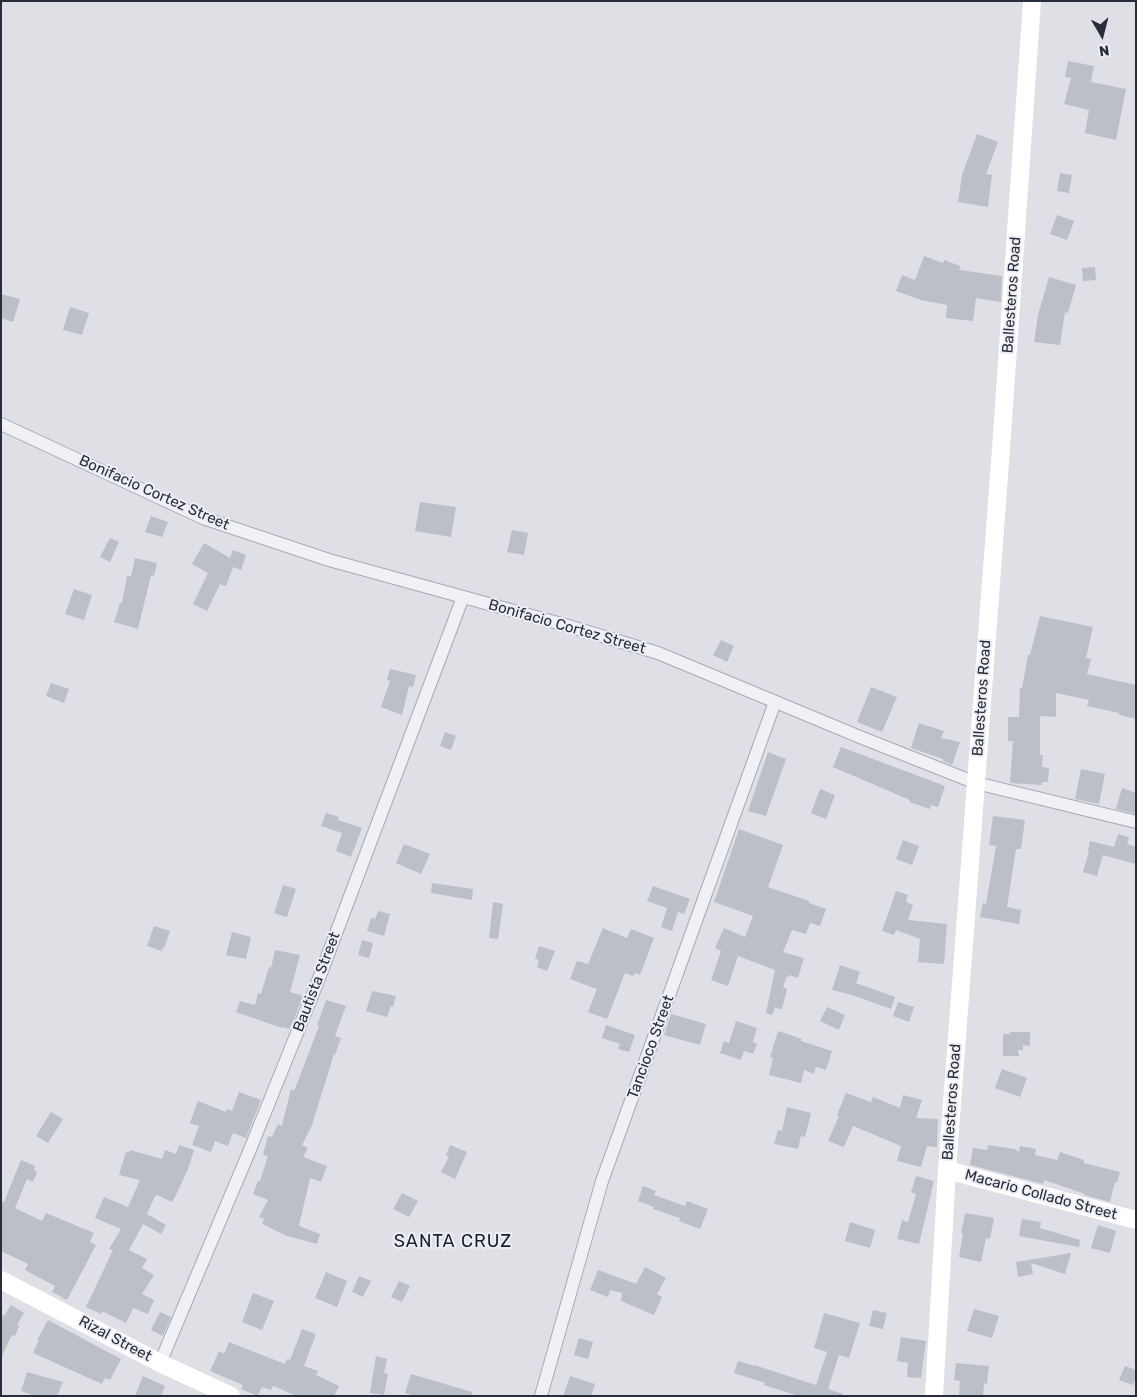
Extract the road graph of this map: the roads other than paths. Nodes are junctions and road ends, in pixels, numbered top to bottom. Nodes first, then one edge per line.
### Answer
1 (1032, 1) edge
2 (1, 424) edge
3 (463, 597) junction
4 (775, 702) junction
5 (976, 783) junction
6 (1136, 822) edge
7 (947, 1170) junction
8 (1136, 1220) edge
9 (1, 1280) edge
10 (160, 1363) junction
11 (231, 1396) edge
12 (541, 1396) edge
13 (934, 1396) edge

1 - 5 main road, Ballesteros Road
2 - 3 street, Bonifacio Cortez Street
3 - 4 street, Bonifacio Cortez Street
3 - 10 street, Bautista Street
4 - 5 street, Bonifacio Cortez Street
4 - 12 street, Tancioco Street
5 - 6 street, Bonifacio Cortez Street
5 - 7 main road, Ballesteros Road
7 - 8 main road, Macario Collado Street
7 - 13 main road, Ballesteros Road
9 - 10 main road, Rizal Street
10 - 11 main road, Rizal Street

